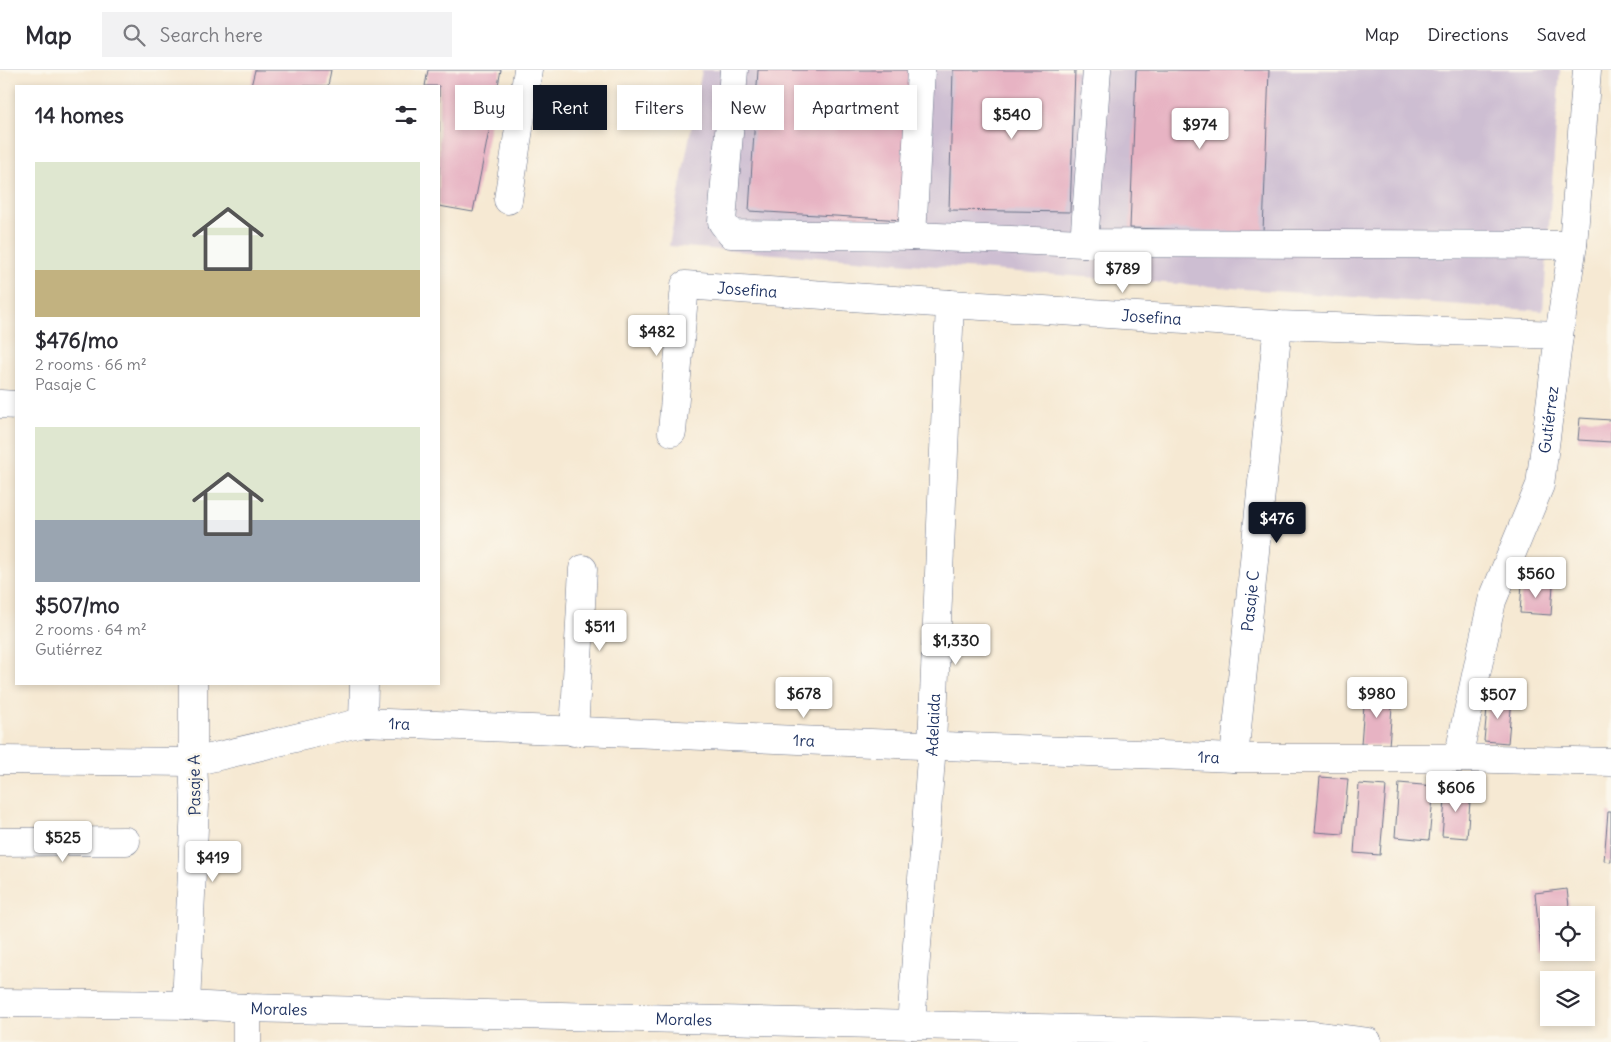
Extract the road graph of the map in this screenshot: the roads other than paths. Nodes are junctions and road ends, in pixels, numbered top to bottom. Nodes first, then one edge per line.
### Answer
1 (528, 70) edge
2 (734, 70) edge
3 (921, 70) edge
4 (1097, 70) edge
5 (1587, 70) edge
6 (508, 200) dead end
7 (912, 236) junction
8 (1084, 243) junction
9 (1573, 245) junction
10 (950, 304) junction
11 (1278, 325) junction
12 (1559, 335) junction
13 (0, 404) edge
14 (15, 404) edge
15 (672, 432) dead end
16 (583, 569) dead end
17 (193, 685) edge
18 (364, 685) edge
19 (363, 722) junction
20 (574, 732) junction
21 (932, 745) junction
22 (1234, 758) junction
23 (1458, 758) junction
24 (0, 760) edge
25 (193, 762) junction
26 (1611, 762) edge
27 (126, 841) dead end
28 (0, 842) edge
29 (0, 1003) edge
30 (186, 1005) junction
31 (247, 1008) junction
32 (911, 1025) junction
33 (247, 1042) edge
34 (1368, 1042) edge

1 - 6 street
2 - 7 street
3 - 7 street
4 - 8 street
5 - 9 street, Gutiérrez
7 - 8 street
8 - 9 street
9 - 12 street, Gutiérrez
10 - 11 street, Josefina
10 - 15 street, Josefina
10 - 21 street, Adelaida
11 - 12 street, Josefina
11 - 22 street, Pasaje C
12 - 23 street, Gutiérrez
13 - 14 street
16 - 20 street
17 - 25 street, Pasaje A
18 - 19 street
19 - 20 street, 1ra
19 - 25 street, 1ra
20 - 21 street, 1ra
21 - 22 street, 1ra
21 - 32 street, Adelaida
22 - 23 street, 1ra
23 - 26 street, 1ra
24 - 25 street, 1ra
25 - 30 street, Pasaje A
27 - 28 street
29 - 30 street, Morales
30 - 31 street, Morales
31 - 32 street, Morales
31 - 33 street
32 - 34 street, Morales

